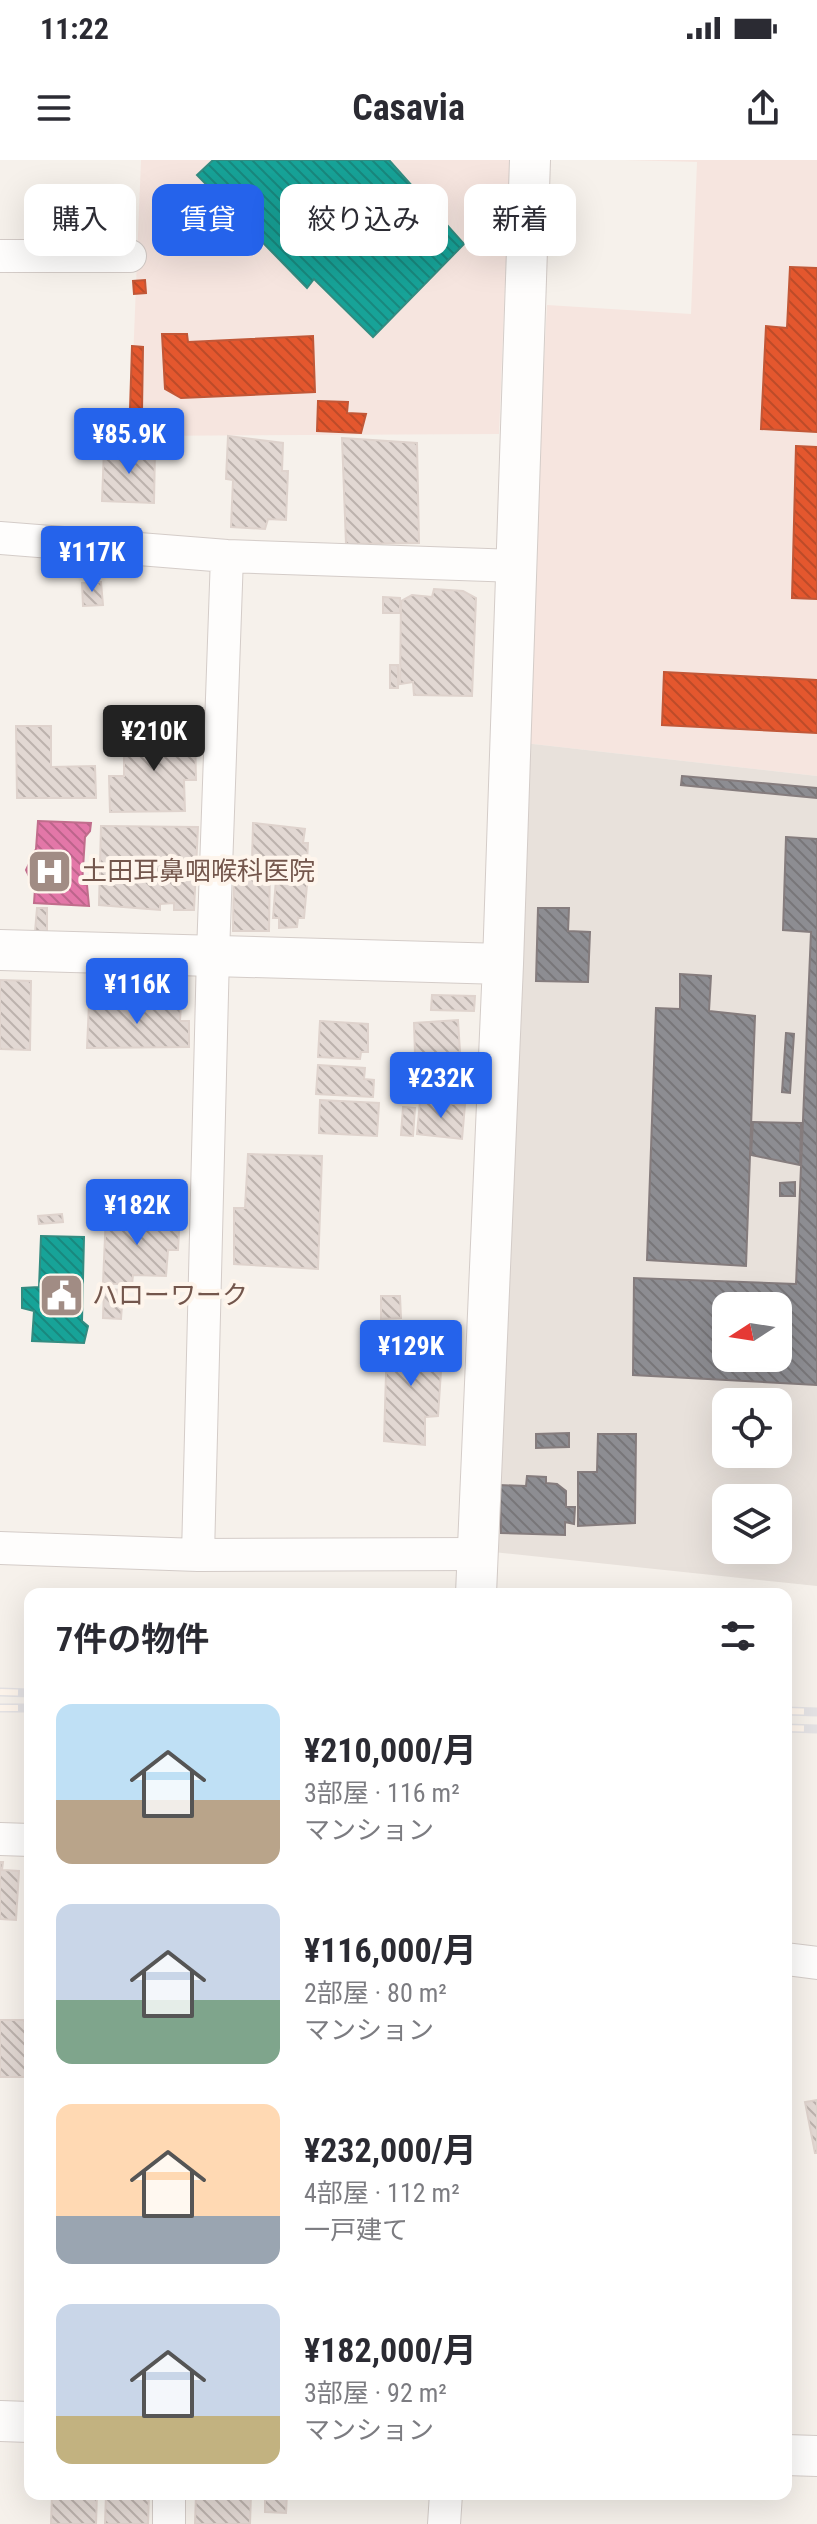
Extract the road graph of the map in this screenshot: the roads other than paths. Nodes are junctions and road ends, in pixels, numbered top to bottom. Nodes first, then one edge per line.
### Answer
1 (530, 160) edge
2 (0, 256) edge
3 (24, 256) edge
4 (0, 538) edge
5 (227, 556) junction
6 (518, 566) junction
7 (0, 950) edge
8 (213, 954) junction
9 (503, 964) junction
10 (0, 1548) edge
11 (477, 1554) junction
12 (198, 1555) junction
13 (476, 1588) edge
14 (0, 1839) edge
15 (24, 1840) edge
16 (792, 1960) edge
17 (817, 1963) edge
18 (0, 2421) edge
19 (24, 2422) edge
20 (792, 2455) edge
21 (817, 2456) edge
22 (169, 2500) edge
23 (446, 2500) edge
24 (169, 2524) edge
25 (444, 2524) edge

1 - 6 street
2 - 3 street
4 - 5 street
5 - 6 street
5 - 8 street
6 - 9 street
7 - 8 street
8 - 9 street
8 - 12 street
9 - 11 street
10 - 12 street
11 - 12 street
11 - 13 street
14 - 15 street
16 - 17 street
18 - 19 street
20 - 21 street
22 - 24 street
23 - 25 street

